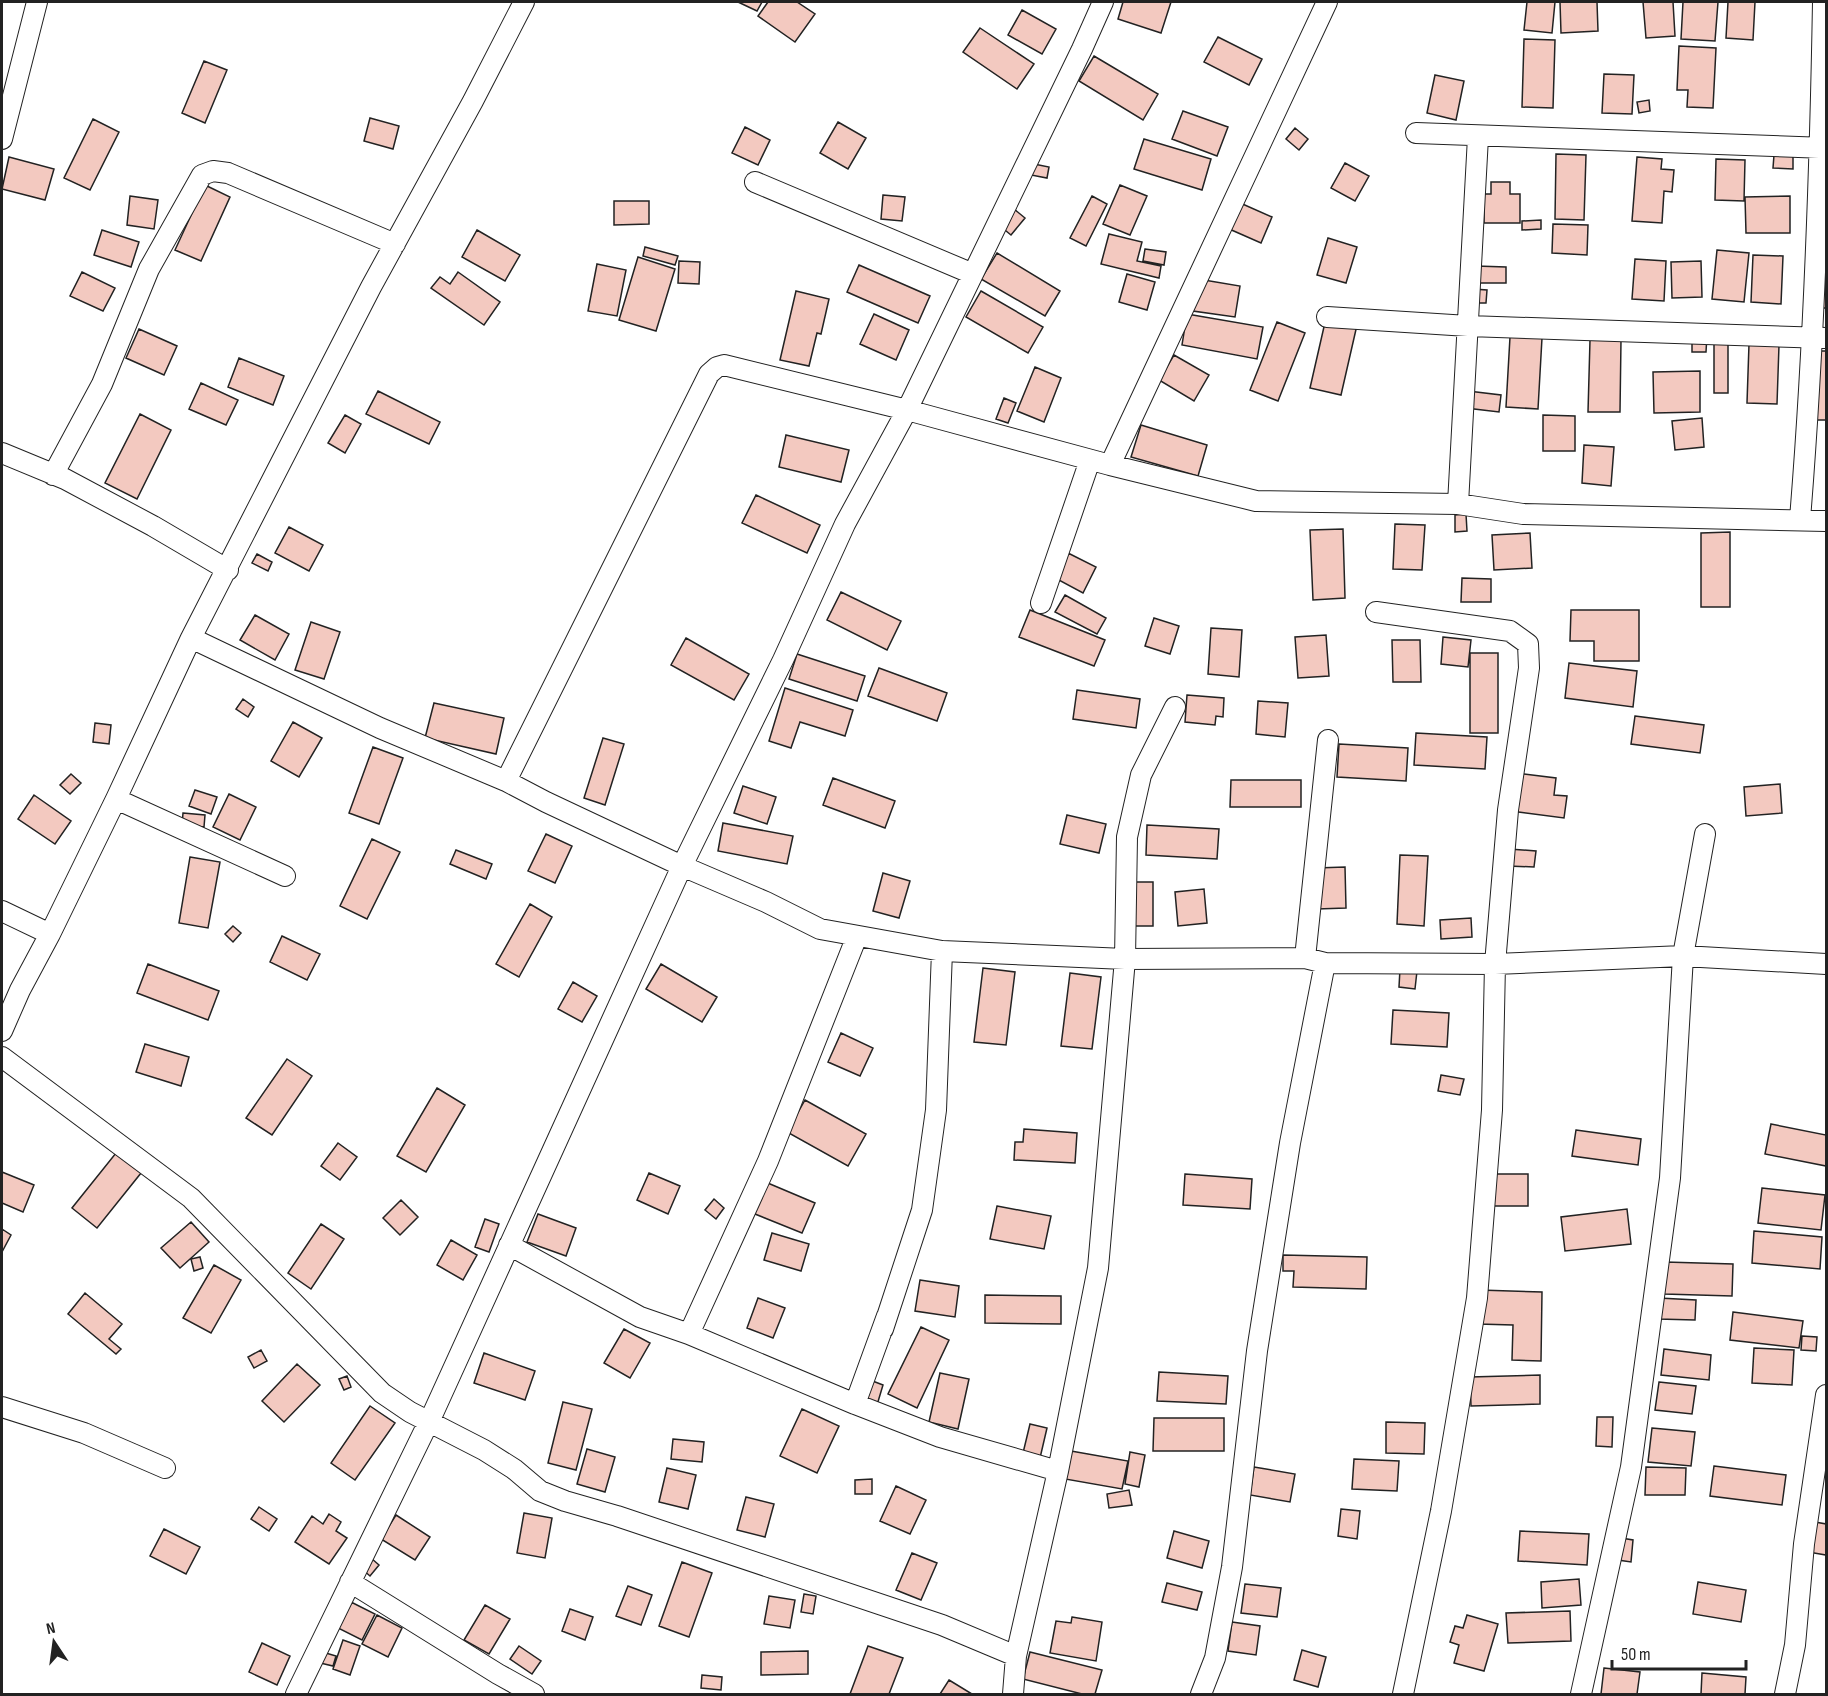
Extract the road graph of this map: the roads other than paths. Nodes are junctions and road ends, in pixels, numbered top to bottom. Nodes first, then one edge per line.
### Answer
1 (37, 2) edge
2 (524, 2) edge
3 (1103, 2) edge
4 (1327, 2) edge
5 (1823, 2) edge
6 (14, 90) dead end
7 (1416, 133) dead end
8 (1478, 136) junction
9 (1824, 148) edge
10 (755, 182) dead end
11 (395, 244) junction
12 (973, 274) junction
13 (1327, 317) dead end
14 (1468, 326) junction
15 (1819, 337) edge
16 (907, 410) junction
17 (2, 453) edge
18 (1090, 460) junction
19 (1110, 465) junction
20 (53, 475) junction
21 (1458, 504) junction
22 (1800, 519) junction
23 (1827, 521) edge
24 (228, 570) junction
25 (1041, 603) dead end
26 (1376, 612) dead end
27 (191, 639) junction
28 (1175, 707) dead end
29 (1328, 740) dead end
30 (506, 781) junction
31 (116, 799) junction
32 (1705, 834) dead end
33 (682, 866) junction
34 (285, 876) dead end
35 (2, 911) edge
36 (50, 934) junction
37 (857, 936) junction
38 (942, 951) junction
39 (1683, 956) junction
40 (1305, 958) junction
41 (1125, 959) junction
42 (1325, 963) junction
43 (1495, 964) junction
44 (1827, 964) edge
45 (2, 1031) edge
46 (2, 1056) edge
47 (509, 1245) junction
48 (910, 1254) dead end
49 (883, 1329) junction
50 (689, 1334) junction
51 (1827, 1395) edge
52 (855, 1404) junction
53 (2, 1407) edge
54 (428, 1422) junction
55 (165, 1468) dead end
56 (1058, 1471) junction
57 (350, 1581) junction
58 (1016, 1656) junction
59 (296, 1695) edge
60 (534, 1695) edge
61 (1013, 1695) edge
62 (1201, 1695) edge
63 (1403, 1695) edge
64 (1581, 1695) edge
65 (1785, 1695) edge

1 - 6 street
2 - 11 street
3 - 12 street
4 - 19 street
5 - 9 street
7 - 8 street
8 - 9 street
8 - 14 street
9 - 15 street
10 - 12 street
11 - 20 street
11 - 24 street
12 - 16 street
13 - 14 street
14 - 15 street
14 - 21 street
15 - 22 street
16 - 18 street
16 - 30 street
16 - 33 street
17 - 20 street
18 - 19 street
18 - 25 street
19 - 21 street
20 - 24 street
21 - 22 street
22 - 23 street
24 - 27 street
26 - 43 street
27 - 30 street
27 - 31 street
28 - 41 street
29 - 40 street
30 - 33 street
31 - 34 street
31 - 36 street
32 - 39 street
33 - 37 street
33 - 47 street
35 - 36 street
36 - 45 street
37 - 38 street
37 - 50 street
38 - 41 street
38 - 49 street
39 - 43 street
39 - 44 street
39 - 64 street
40 - 41 street
40 - 42 street
41 - 56 street
42 - 43 street
42 - 62 street
43 - 63 street
46 - 54 street
47 - 50 street
47 - 54 street
48 - 49 street
49 - 52 street
50 - 52 street
51 - 65 street
52 - 56 street
53 - 55 street
54 - 57 street
54 - 58 street
56 - 58 street
57 - 59 street
57 - 60 street
58 - 61 street

